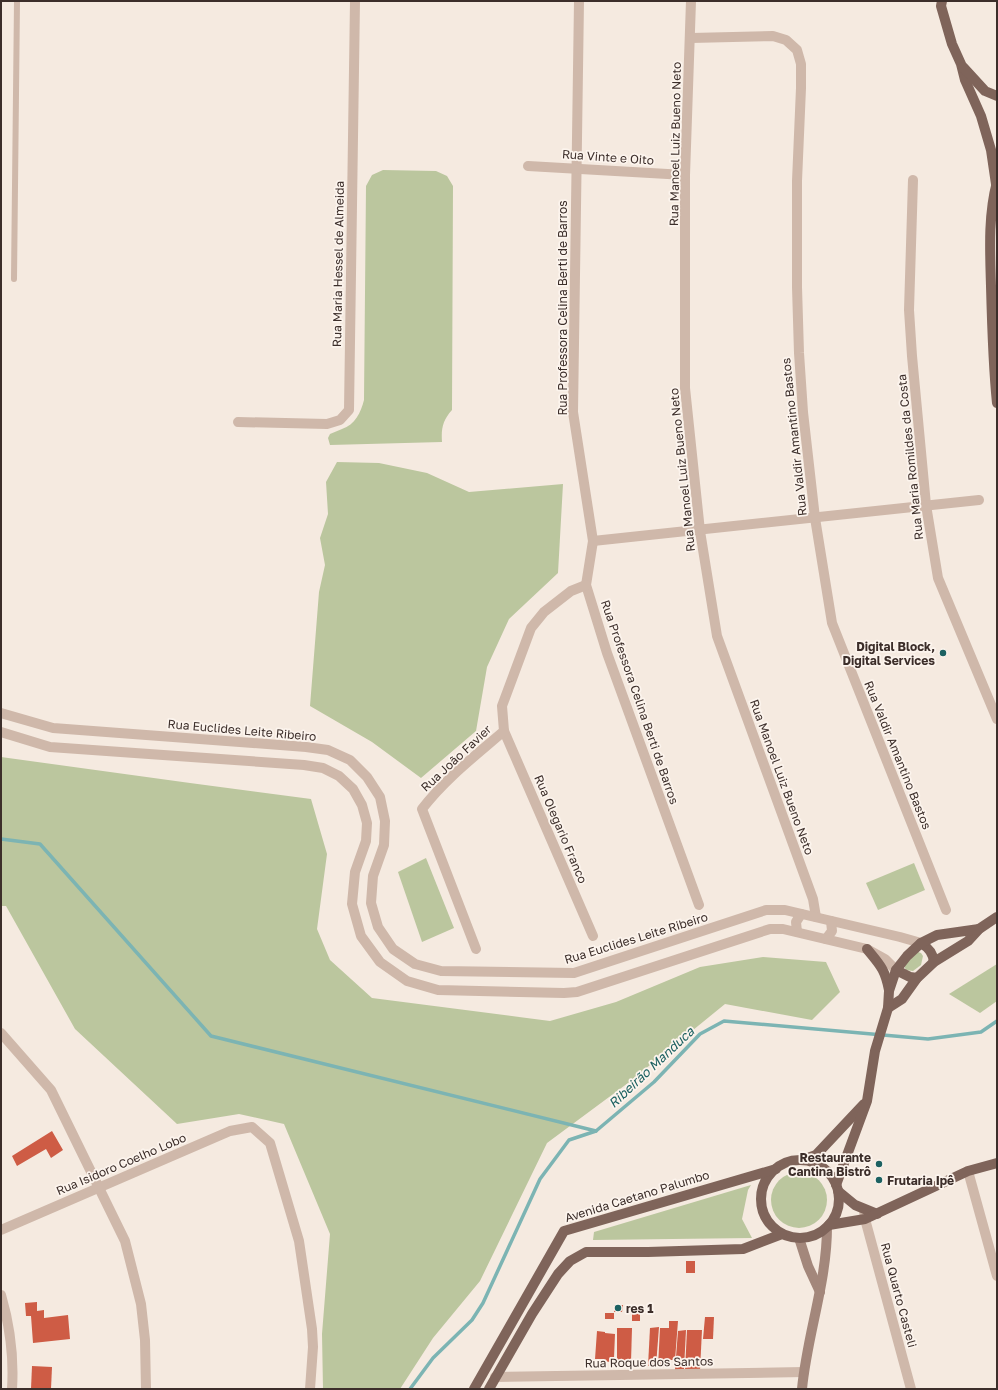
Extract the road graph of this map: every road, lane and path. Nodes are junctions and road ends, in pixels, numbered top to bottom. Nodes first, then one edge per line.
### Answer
1 (18, 1) edge
2 (355, 1) edge
3 (579, 1) edge
4 (692, 1) edge
5 (942, 1) edge
6 (691, 38) junction
7 (961, 64) junction
8 (997, 96) edge
9 (528, 166) dead end
10 (576, 168) junction
11 (685, 175) junction
12 (913, 180) dead end
13 (997, 183) edge
14 (14, 279) dead end
15 (997, 403) edge
16 (238, 422) dead end
17 (979, 500) dead end
18 (926, 505) junction
19 (815, 518) junction
20 (700, 531) junction
21 (593, 542) junction
22 (586, 585) junction
23 (1, 713) edge
24 (997, 719) edge
25 (504, 731) junction
26 (1, 732) edge
27 (699, 905) dead end
28 (946, 910) dead end
29 (801, 914) junction
30 (816, 917) junction
31 (997, 917) edge
32 (831, 921) junction
33 (979, 929) junction
34 (797, 932) junction
35 (593, 936) dead end
36 (826, 939) junction
37 (921, 943) junction
38 (476, 949) dead end
39 (867, 949) junction
40 (934, 962) junction
41 (593, 967) junction
42 (896, 970) junction
43 (918, 978) junction
44 (599, 985) junction
45 (889, 991) junction
46 (886, 1011) junction
47 (2, 1035) edge
48 (867, 1102) junction
49 (802, 1160) junction
50 (997, 1163) edge
51 (776, 1169) junction
52 (968, 1171) junction
53 (99, 1188) junction
54 (837, 1188) junction
55 (864, 1208) junction
56 (877, 1214) junction
57 (865, 1219) junction
58 (828, 1226) junction
59 (1, 1230) edge
60 (782, 1234) junction
61 (798, 1238) junction
62 (997, 1276) edge
63 (820, 1292) junction
64 (1, 1295) edge
65 (804, 1372) junction
66 (495, 1377) junction
67 (12, 1389) edge
68 (146, 1389) edge
69 (310, 1389) edge
70 (474, 1389) edge
71 (489, 1389) edge
72 (802, 1389) edge
73 (911, 1389) edge

1 - 14 lane
2 - 16 street, Rua Maria Hessel de Almeida
3 - 10 street, Rua Professora Celina Berti de Barros
4 - 6 street, Rua Manoel Luiz Bueno Neto
5 - 7 main road
6 - 11 street, Rua Manoel Luiz Bueno Neto
6 - 19 street, Rua Valdir Amantino Bastos
7 - 8 main road
7 - 13 main road
9 - 10 street, Rua Vinte e Oito
10 - 11 street, Rua Vinte e Oito
10 - 21 street, Rua Professora Celina Berti de Barros
11 - 20 street, Rua Manoel Luiz Bueno Neto
12 - 18 street, Rua Maria Romildes da Costa
13 - 15 main road
17 - 18 street
18 - 19 street
18 - 24 street, Rua Maria Romildes da Costa
19 - 20 street
19 - 28 street, Rua Valdir Amantino Bastos
20 - 21 street
20 - 30 street, Rua Manoel Luiz Bueno Neto
21 - 22 street, Rua Professora Celina Berti de Barros
22 - 25 street, Rua João Favier
22 - 27 street, Rua Professora Celina Berti de Barros
23 - 41 street, Rua Euclides Leite Ribeiro
25 - 35 street, Rua Olegario Franco
25 - 38 street, Rua João Favier
26 - 44 street
29 - 30 street, Rua Euclides Leite Ribeiro
29 - 34 street
29 - 41 street, Rua Euclides Leite Ribeiro
30 - 32 street, Rua Euclides Leite Ribeiro
31 - 33 main road
32 - 36 street
32 - 37 street, Rua Euclides Leite Ribeiro
33 - 37 main road
33 - 40 main road
34 - 36 street
34 - 44 street
36 - 39 street
37 - 40 main road
37 - 42 main road
39 - 42 street
39 - 45 main road
40 - 43 main road
41 - 44 street
42 - 43 main road
42 - 45 main road
43 - 46 main road
45 - 46 main road
46 - 48 main road
47 - 53 street
48 - 49 main road
48 - 54 main road
49 - 51 main road
49 - 54 main road
50 - 52 main road
51 - 60 main road
51 - 70 main road, Avenida Caetano Palumbo
52 - 56 main road
52 - 62 street
53 - 59 street, Rua Isidoro Coelho Lobo
53 - 68 street
53 - 69 street, Rua Isidoro Coelho Lobo
54 - 55 main road
54 - 58 main road
55 - 56 main road
55 - 57 street, Rua Quarto Casteli
56 - 57 main road
57 - 58 main road
57 - 73 street, Rua Quarto Casteli
58 - 61 main road
58 - 63 main road
60 - 61 main road
60 - 66 main road
61 - 63 main road
63 - 65 main road
64 - 67 street
65 - 66 street, Rua Roque dos Santos
65 - 72 main road
66 - 71 main road

